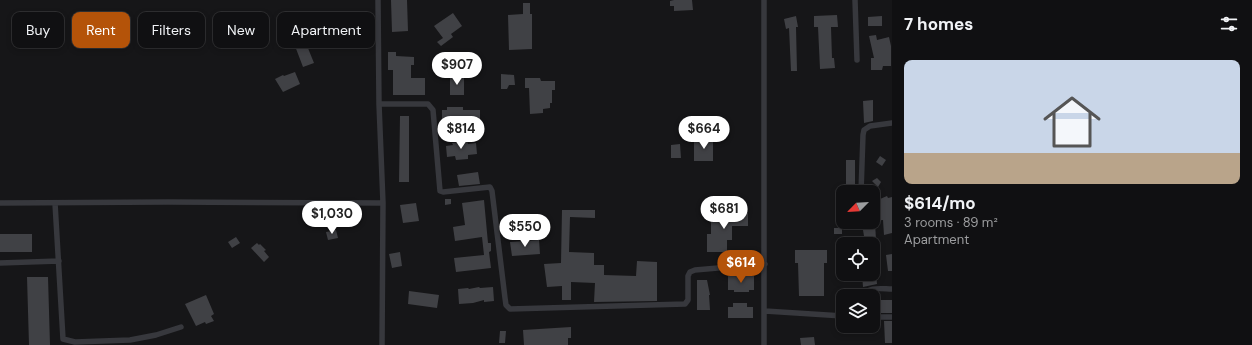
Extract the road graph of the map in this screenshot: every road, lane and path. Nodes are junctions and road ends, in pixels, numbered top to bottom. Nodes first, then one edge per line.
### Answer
1 (378, 0) edge
2 (764, 0) edge
3 (855, 0) edge
4 (857, 60) dead end
5 (379, 104) junction
6 (892, 123) edge
7 (861, 185) edge
8 (0, 203) edge
9 (55, 203) junction
10 (383, 203) junction
11 (59, 261) junction
12 (0, 263) edge
13 (765, 264) junction
14 (880, 289) edge
15 (892, 289) edge
16 (765, 311) junction
17 (836, 316) edge
18 (880, 317) edge
19 (892, 317) edge
20 (181, 327) dead end
21 (382, 345) edge
22 (764, 345) edge

1 - 5 street
2 - 13 street
3 - 4 street
5 - 10 street
5 - 13 street
6 - 7 street
8 - 9 street
9 - 10 street
9 - 11 street
10 - 21 street
11 - 12 street
11 - 20 street
13 - 16 street
14 - 15 street
16 - 17 street
16 - 22 street
18 - 19 street

